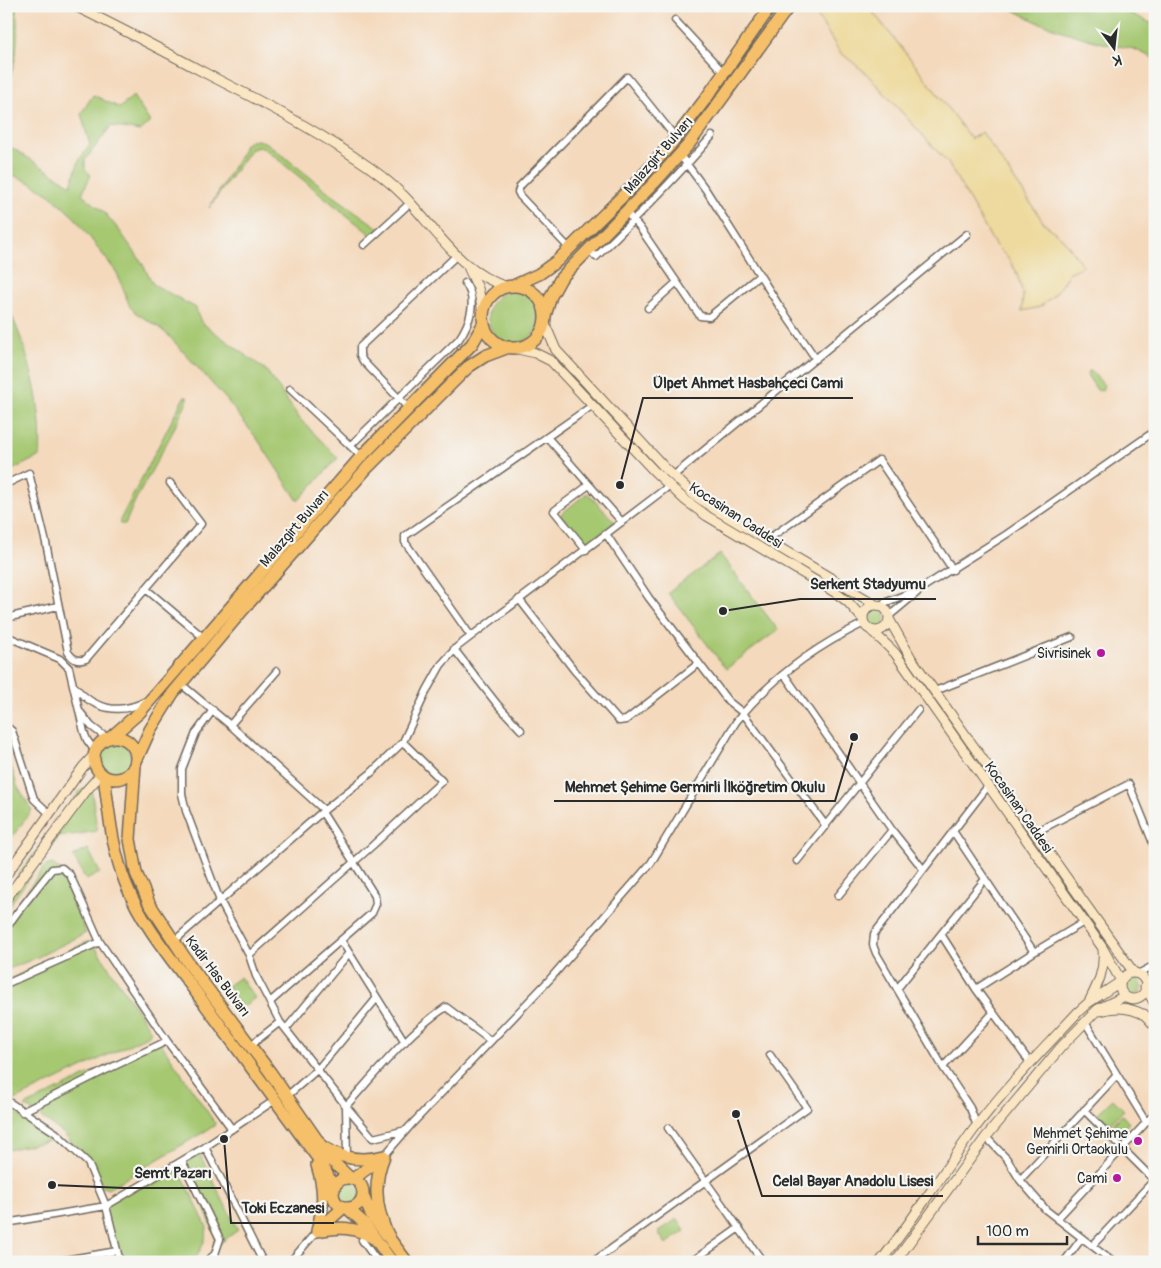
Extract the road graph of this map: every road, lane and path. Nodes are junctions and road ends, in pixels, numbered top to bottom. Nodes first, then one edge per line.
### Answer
1 (75, 6) edge
2 (771, 6) edge
3 (789, 6) edge
4 (675, 20) dead end
5 (724, 73) junction
6 (712, 136) dead end
7 (676, 138) junction
8 (684, 160) junction
9 (410, 203) junction
10 (630, 216) junction
11 (967, 234) dead end
12 (364, 245) dead end
13 (569, 248) junction
14 (457, 255) junction
15 (466, 265) junction
16 (760, 275) junction
17 (677, 282) junction
18 (465, 283) dead end
19 (511, 287) junction
20 (648, 308) dead end
21 (484, 318) junction
22 (544, 319) junction
23 (512, 348) junction
24 (816, 359) junction
25 (290, 389) dead end
26 (399, 399) junction
27 (594, 405) junction
28 (408, 409) junction
29 (1155, 431) edge
30 (547, 437) junction
31 (350, 446) junction
32 (362, 456) junction
33 (673, 476) junction
34 (170, 483) dead end
35 (6, 484) edge
36 (589, 484) junction
37 (669, 486) junction
38 (622, 522) junction
39 (606, 534) junction
40 (767, 540) junction
41 (586, 550) junction
42 (953, 570) junction
43 (925, 586) junction
44 (146, 589) junction
45 (519, 599) junction
46 (878, 605) junction
47 (58, 606) junction
48 (889, 617) junction
49 (6, 618) edge
50 (863, 621) junction
51 (871, 630) junction
52 (6, 636) edge
53 (470, 636) junction
54 (1072, 637) dead end
55 (204, 638) junction
56 (454, 649) junction
57 (73, 658) junction
58 (699, 663) junction
59 (65, 664) junction
60 (277, 672) dead end
61 (784, 674) junction
62 (73, 684) junction
63 (181, 684) junction
64 (935, 691) junction
65 (155, 695) junction
66 (79, 710) junction
67 (213, 710) junction
68 (918, 710) dead end
69 (743, 713) junction
70 (230, 725) junction
71 (6, 726) edge
72 (521, 730) dead end
73 (109, 738) junction
74 (403, 742) junction
75 (95, 753) junction
76 (135, 763) junction
77 (102, 775) junction
78 (860, 783) junction
79 (988, 786) junction
80 (323, 811) junction
81 (50, 814) junction
82 (826, 826) junction
83 (892, 830) junction
84 (953, 831) junction
85 (1034, 833) junction
86 (1155, 848) edge
87 (354, 862) junction
88 (797, 862) dead end
89 (923, 869) junction
90 (6, 874) edge
91 (985, 879) junction
92 (838, 896) dead end
93 (6, 899) edge
94 (220, 900) junction
95 (1084, 922) junction
96 (6, 928) edge
97 (941, 934) junction
98 (341, 940) junction
99 (100, 942) junction
100 (173, 942) junction
101 (1102, 947) junction
102 (349, 952) junction
103 (1034, 952) junction
104 (248, 955) junction
105 (1155, 965) edge
106 (1136, 973) junction
107 (1121, 981) junction
108 (6, 984) edge
109 (1145, 987) junction
110 (897, 988) junction
111 (976, 989) junction
112 (1126, 997) junction
113 (377, 998) junction
114 (270, 1002) junction
115 (1088, 1003) junction
116 (1155, 1004) edge
117 (993, 1013) junction
118 (1093, 1014) junction
119 (1146, 1016) junction
120 (280, 1022) junction
121 (1085, 1022) junction
122 (1155, 1026) edge
123 (286, 1029) junction
124 (491, 1041) junction
125 (167, 1042) junction
126 (405, 1042) junction
127 (250, 1045) junction
128 (770, 1055) dead end
129 (1031, 1064) junction
130 (943, 1067) junction
131 (318, 1069) junction
132 (1117, 1075) junction
133 (287, 1096) junction
134 (6, 1100) edge
135 (275, 1100) junction
136 (346, 1106) junction
137 (1084, 1110) junction
138 (22, 1112) junction
139 (1155, 1113) edge
140 (1146, 1122) junction
141 (668, 1128) dead end
142 (232, 1129) junction
143 (974, 1129) junction
144 (407, 1130) junction
145 (986, 1137) junction
146 (205, 1147) junction
147 (317, 1148) junction
148 (1122, 1149) junction
149 (384, 1156) junction
150 (347, 1157) junction
151 (182, 1161) junction
152 (379, 1169) junction
153 (351, 1179) junction
154 (1020, 1180) junction
155 (1154, 1180) edge
156 (706, 1182) junction
157 (334, 1194) junction
158 (363, 1194) junction
159 (106, 1206) junction
160 (345, 1208) junction
161 (1057, 1219) junction
162 (6, 1223) edge
163 (739, 1228) junction
164 (317, 1231) junction
165 (1082, 1238) junction
166 (362, 1240) dead end
167 (391, 1241) junction
168 (377, 1242) junction
169 (1092, 1246) junction
170 (118, 1251) junction
171 (53, 1262) edge
172 (120, 1262) edge
173 (206, 1262) edge
174 (263, 1262) edge
175 (290, 1262) edge
176 (378, 1262) edge
177 (392, 1262) edge
178 (407, 1262) edge
179 (593, 1262) edge
180 (690, 1262) edge
181 (763, 1262) edge
182 (880, 1262) edge
183 (895, 1262) edge
184 (1064, 1262) edge
185 (1113, 1262) edge

1 - 9 main road
2 - 5 highway, Malazgirt Bulvarı
3 - 8 highway, Malazgirt Bulvarı
4 - 5 street
5 - 7 highway, Malazgirt Bulvarı
6 - 8 street
7 - 13 highway, Malazgirt Bulvarı
7 - 13 street
8 - 10 highway, Malazgirt Bulvarı
8 - 16 street
9 - 12 street
9 - 14 main road
10 - 17 street
10 - 22 highway, Malazgirt Bulvarı
11 - 24 street
13 - 19 highway, Malazgirt Bulvarı
14 - 15 main road
14 - 26 street
15 - 19 main road
15 - 21 main road
16 - 17 street
16 - 24 street
17 - 20 street
18 - 26 street
19 - 21 highway
19 - 22 highway
21 - 23 highway
21 - 28 highway, Malazgirt Bulvarı
22 - 23 highway
22 - 33 main road, Kocasinan Caddesi
23 - 27 main road, Kocasinan Caddesi
23 - 63 highway, Malazgirt Bulvarı
24 - 33 street
25 - 31 street
26 - 28 street
26 - 31 street
27 - 30 street
27 - 37 main road, Kocasinan Caddesi
28 - 32 highway, Malazgirt Bulvarı
29 - 42 street
30 - 36 street
30 - 53 street
31 - 32 street
32 - 55 highway, Malazgirt Bulvarı
33 - 40 main road, Kocasinan Caddesi
34 - 44 street
35 - 47 street
36 - 38 street
36 - 41 street
37 - 38 street
37 - 50 main road, Kocasinan Caddesi
38 - 39 street
39 - 41 street
39 - 58 street
40 - 42 street
40 - 46 main road, Kocasinan Caddesi
41 - 45 street
42 - 43 street
43 - 46 street
43 - 48 street
44 - 55 street
44 - 57 street
45 - 53 street
45 - 58 street
46 - 48 main road
46 - 50 main road
47 - 49 street
47 - 57 street
48 - 51 main road
48 - 64 main road, Kocasinan Caddesi
50 - 51 main road
50 - 61 street
51 - 79 main road, Kocasinan Caddesi
52 - 59 street
53 - 56 street
54 - 64 street
55 - 65 highway, Malazgirt Bulvarı
56 - 72 street
56 - 74 street
57 - 59 street
58 - 69 street
59 - 62 street
60 - 70 street
61 - 69 street
61 - 78 street
62 - 65 street
62 - 66 street
63 - 67 street
63 - 76 highway, Malazgirt Bulvarı
64 - 85 main road, Kocasinan Caddesi
65 - 73 highway, Malazgirt Bulvarı
66 - 73 street
66 - 75 street
67 - 70 street
67 - 94 street
68 - 78 street
69 - 82 street
69 - 124 street
70 - 80 street
71 - 81 street
73 - 75 highway
73 - 76 highway
74 - 80 street
74 - 87 street
75 - 77 highway
75 - 81 main road
76 - 77 highway
76 - 100 highway, Kadir Has Bulvarı
77 - 93 main road
77 - 135 highway, Kadir Has Bulvarı
78 - 82 street
78 - 83 street
79 - 84 street
79 - 95 main road, Kocasinan Caddesi
80 - 87 street
80 - 94 street
81 - 90 main road
82 - 88 street
83 - 89 street
83 - 92 street
84 - 89 street
84 - 91 street
85 - 86 street
85 - 106 main road, Kocasinan Caddesi
87 - 98 street
87 - 104 street
89 - 110 street
91 - 97 street
91 - 103 street
94 - 100 street
94 - 104 street
95 - 101 main road, Kocasinan Caddesi
95 - 103 street
96 - 99 street
97 - 110 street
97 - 111 street
98 - 102 street
98 - 114 street
99 - 108 street
99 - 125 street
100 - 127 highway, Kadir Has Bulvarı
101 - 107 main road, Kocasinan Caddesi
101 - 115 main road
102 - 113 street
102 - 123 street
103 - 111 street
104 - 114 street
105 - 106 street
106 - 107 main road
106 - 109 main road
107 - 112 main road
107 - 115 main road
109 - 112 main road
109 - 116 main road
110 - 130 street
111 - 117 street
112 - 118 main road
112 - 119 main road
113 - 126 street
113 - 131 street
114 - 120 street
115 - 129 main road
117 - 129 street
117 - 130 street
118 - 119 main road
118 - 121 main road
119 - 122 main road
120 - 123 street
120 - 127 street
121 - 132 street
121 - 145 main road
123 - 131 street
124 - 126 street
124 - 144 street
125 - 138 street
125 - 142 street
126 - 136 street
127 - 133 highway, Kadir Has Bulvarı
128 - 156 street
129 - 143 main road
130 - 143 street
131 - 133 street
131 - 136 street
132 - 137 street
132 - 140 street
133 - 147 highway, Kadir Has Bulvarı
134 - 138 street
135 - 142 street
135 - 147 highway, Kadir Has Bulvarı
136 - 144 street
136 - 150 street
137 - 148 street
137 - 154 street
138 - 159 street
139 - 140 street
140 - 148 street
141 - 156 street
142 - 146 street
143 - 145 main road
143 - 182 main road
144 - 149 street
145 - 154 street
145 - 183 main road
146 - 151 street
146 - 174 street
147 - 150 highway
147 - 153 highway, Kadir Has Bulvarı
147 - 157 highway, Kadir Has Bulvarı
147 - 164 highway
148 - 155 street
148 - 161 street
149 - 150 highway
149 - 152 highway
149 - 153 highway
151 - 159 street
151 - 173 street
152 - 158 highway
152 - 167 highway
153 - 157 highway
153 - 158 highway
154 - 161 street
155 - 169 street
156 - 163 street
156 - 179 street
157 - 160 highway
157 - 164 highway
158 - 160 highway
158 - 167 highway
159 - 162 street
159 - 170 street
160 - 164 highway
160 - 168 highway
161 - 165 street
163 - 180 street
163 - 181 street
164 - 168 highway
164 - 175 street
165 - 169 street
165 - 184 street
166 - 176 street
167 - 178 highway
168 - 177 highway
169 - 185 street
170 - 171 street
170 - 172 street

